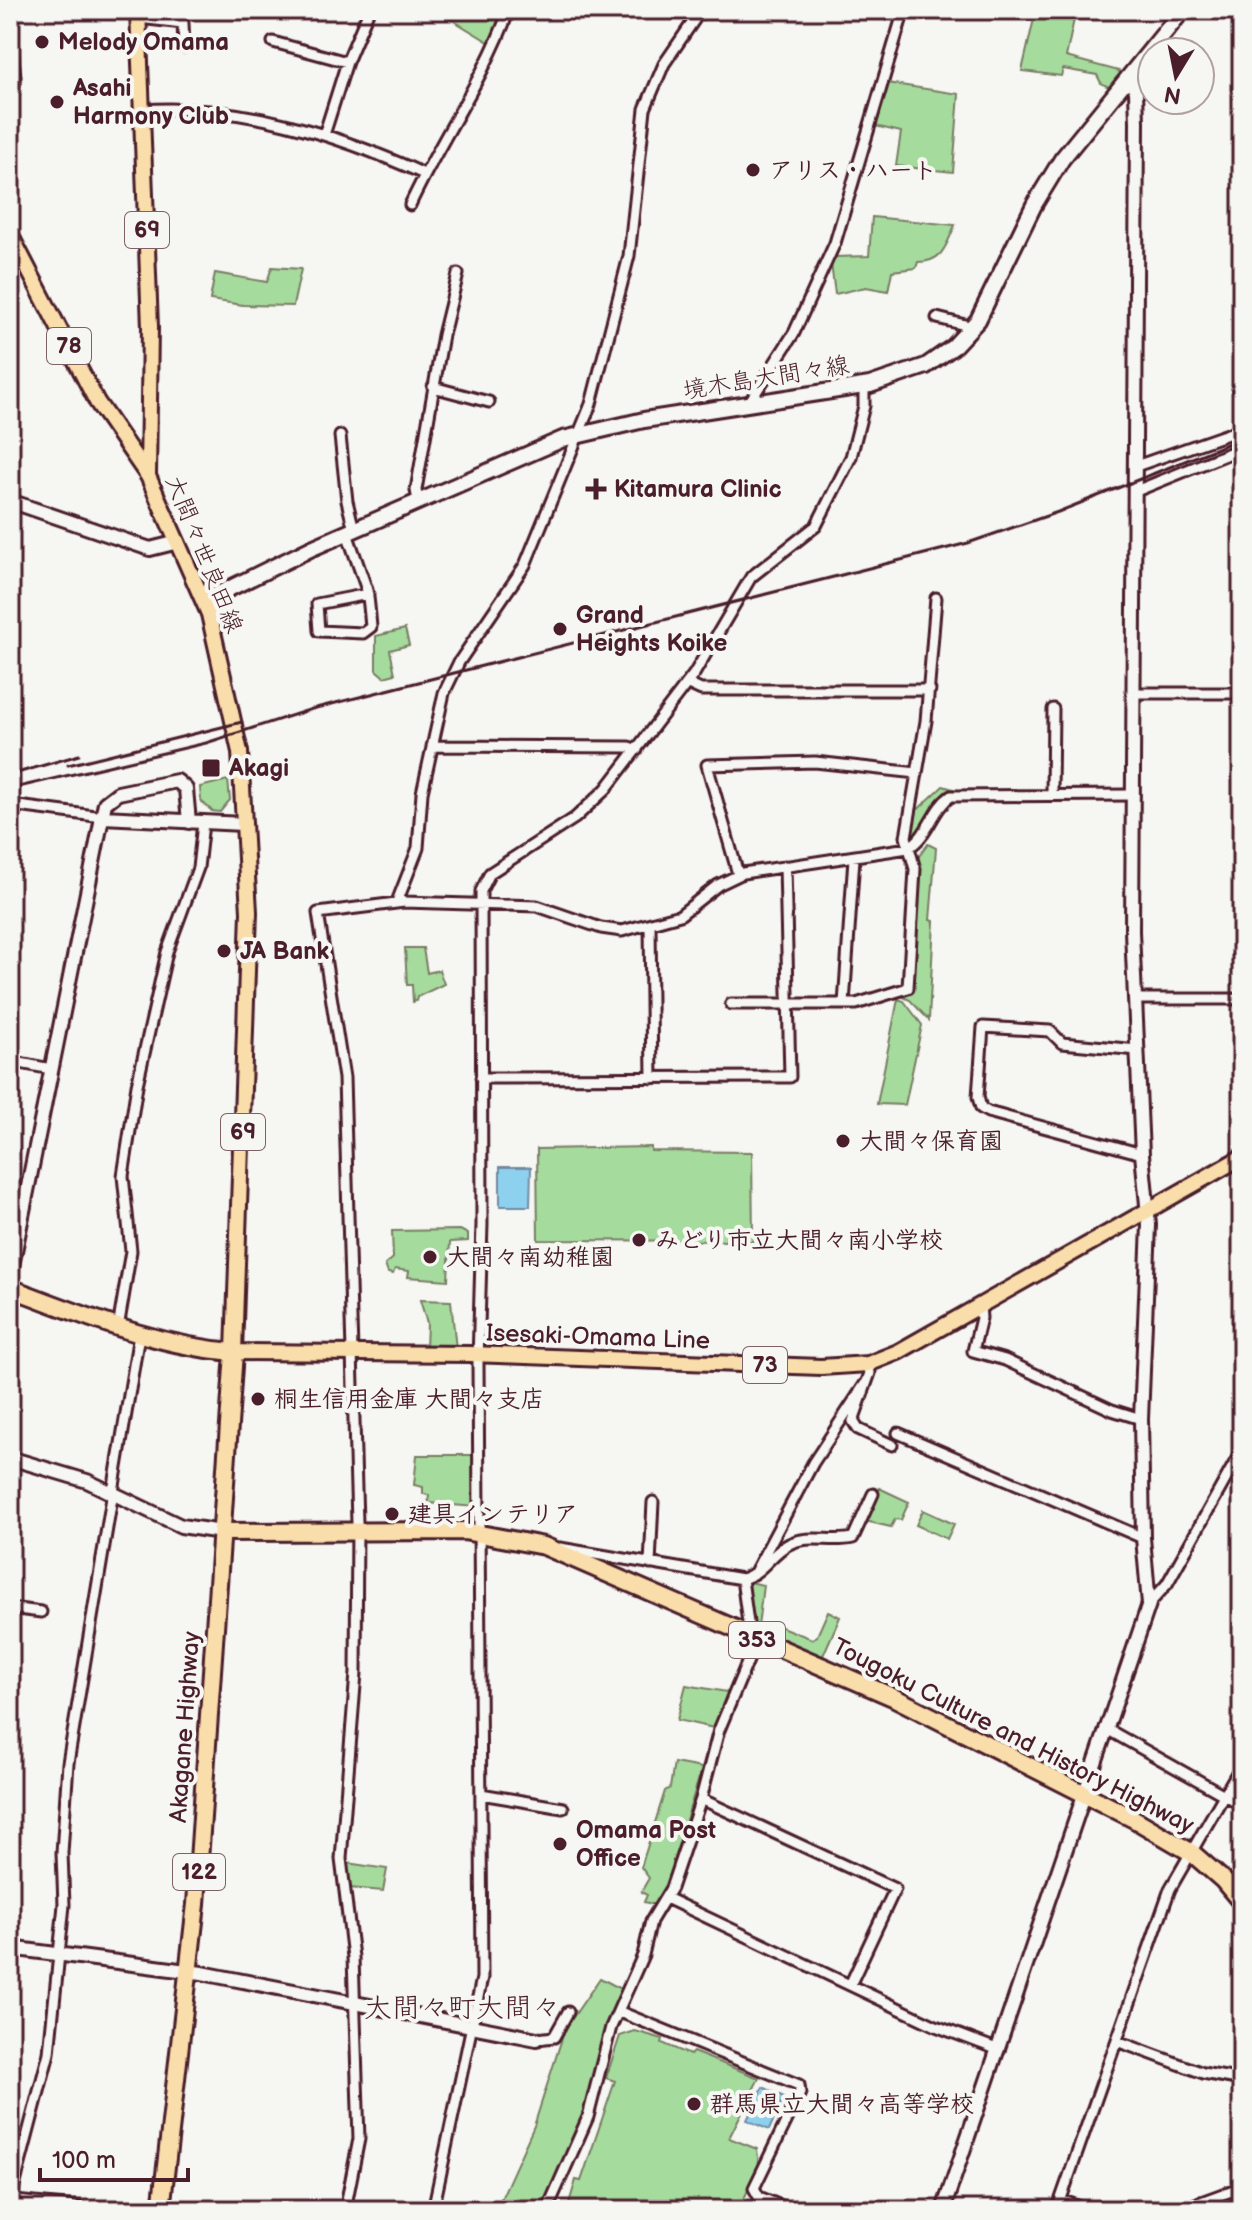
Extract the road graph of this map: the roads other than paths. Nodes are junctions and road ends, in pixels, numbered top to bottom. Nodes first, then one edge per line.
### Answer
1 (369, 10) edge
2 (509, 10) edge
3 (701, 10) edge
4 (904, 10) edge
5 (1183, 10) edge
6 (138, 14) edge
7 (10, 30) edge
8 (273, 42) dead end
9 (184, 47) dead end
10 (347, 62) junction
11 (1129, 77) junction
12 (142, 110) junction
13 (10, 115) edge
14 (324, 135) junction
15 (424, 174) junction
16 (410, 205) dead end
17 (10, 234) edge
18 (458, 274) dead end
19 (937, 318) dead end
20 (973, 327) junction
21 (864, 385) junction
22 (433, 387) junction
23 (489, 402) dead end
24 (749, 403) junction
25 (1242, 429) edge
26 (575, 435) junction
27 (340, 436) dead end
28 (1242, 448) edge
29 (1136, 466) junction
30 (148, 476) junction
31 (1136, 491) junction
32 (10, 501) edge
33 (418, 501) junction
34 (350, 531) junction
35 (178, 542) junction
36 (368, 594) junction
37 (936, 598) dead end
38 (204, 601) junction
39 (688, 684) junction
40 (930, 690) junction
41 (1135, 693) junction
42 (1242, 693) edge
43 (1053, 709) dead end
44 (432, 746) junction
45 (637, 750) junction
46 (917, 773) junction
47 (1052, 794) junction
48 (1134, 795) junction
49 (10, 805) edge
50 (103, 817) junction
51 (189, 822) junction
52 (203, 823) junction
53 (243, 824) junction
54 (908, 848) junction
55 (854, 858) junction
56 (785, 866) junction
57 (738, 874) junction
58 (397, 902) junction
59 (479, 906) junction
60 (650, 926) junction
61 (1135, 999) junction
62 (1242, 999) edge
63 (731, 1004) dead end
64 (789, 1004) junction
65 (844, 1004) junction
66 (1138, 1050) junction
67 (10, 1061) edge
68 (51, 1069) junction
69 (481, 1078) junction
70 (652, 1078) junction
71 (1142, 1154) junction
72 (1242, 1157) edge
73 (1148, 1212) junction
74 (10, 1276) edge
75 (10, 1288) edge
76 (980, 1307) junction
77 (118, 1328) junction
78 (139, 1335) junction
79 (234, 1352) junction
80 (353, 1353) junction
81 (478, 1355) junction
82 (868, 1364) junction
83 (865, 1384) junction
84 (1141, 1419) junction
85 (898, 1433) dead end
86 (892, 1445) dead end
87 (1242, 1450) edge
88 (10, 1458) edge
89 (114, 1494) junction
90 (873, 1494) dead end
91 (653, 1502) dead end
92 (357, 1531) junction
93 (222, 1532) junction
94 (480, 1533) junction
95 (1143, 1538) junction
96 (553, 1550) junction
97 (650, 1564) junction
98 (754, 1574) junction
99 (742, 1579) junction
100 (1149, 1604) junction
101 (10, 1608) edge
102 (41, 1612) dead end
103 (751, 1637) junction
104 (1105, 1728) junction
105 (1242, 1764) edge
106 (1082, 1793) junction
107 (481, 1794) junction
108 (1224, 1795) junction
109 (701, 1799) junction
110 (1242, 1805) edge
111 (563, 1808) dead end
112 (1192, 1853) junction
113 (666, 1898) junction
114 (1242, 1903) edge
115 (10, 1948) edge
116 (59, 1954) junction
117 (190, 1971) junction
118 (850, 1985) junction
119 (355, 2002) junction
120 (568, 2012) dead end
121 (620, 2012) junction
122 (474, 2026) junction
123 (537, 2039) joint
124 (1117, 2041) junction
125 (999, 2050) junction
126 (1242, 2080) edge
127 (1242, 2187) edge
128 (10, 2202) edge
129 (1059, 2205) edge
130 (80, 2210) edge
131 (161, 2210) edge
132 (345, 2210) edge
133 (433, 2210) edge
134 (547, 2210) edge
135 (790, 2210) edge
136 (943, 2210) edge
137 (1089, 2210) edge
138 (1179, 2210) edge

1 - 10 street
2 - 15 street
3 - 26 street
4 - 24 street
5 - 11 main road, 境木島大間々線
6 - 9 street
6 - 12 main road, 大間々世良田線 / 69
7 - 13 street
8 - 10 street
10 - 14 street
11 - 20 main road, 境木島大間々線
11 - 29 street
12 - 14 street
12 - 30 main road, 大間々世良田線 / 69
14 - 15 street
15 - 16 street
17 - 30 main road, 78
18 - 22 street
19 - 20 street
20 - 21 main road, 境木島大間々線
21 - 24 main road, 境木島大間々線
21 - 39 street
22 - 23 street
22 - 33 street
24 - 26 main road, 境木島大間々線
25 - 29 street
26 - 33 main road, 境木島大間々線
26 - 44 street
27 - 34 street
28 - 31 street
29 - 31 street
30 - 35 main road, 大間々世良田線 / 69
31 - 41 street
32 - 35 street
33 - 34 main road, 境木島大間々線
34 - 36 street
34 - 38 main road, 境木島大間々線
35 - 38 main road, 大間々世良田線 / 69
36 - 36 street
37 - 40 street
38 - 53 main road, 大間々世良田線 / 69
39 - 40 street
39 - 45 street
40 - 46 street
41 - 42 street
41 - 48 street
43 - 47 street
44 - 45 street
44 - 58 street
45 - 59 street
46 - 54 street
46 - 57 street
47 - 48 street
47 - 54 street
48 - 61 street
49 - 50 street
50 - 51 street
50 - 51 street
50 - 68 street
51 - 52 street
52 - 53 street
52 - 77 street
53 - 79 main road, 大間々世良田線 / 69
54 - 55 street
54 - 65 street
55 - 56 street
55 - 65 street
56 - 57 street
56 - 64 street
57 - 60 street
58 - 59 street
58 - 80 street
59 - 60 street
59 - 69 street
60 - 70 street
61 - 62 street
61 - 66 street
63 - 64 street
64 - 65 street
64 - 70 street
66 - 71 street
66 - 71 street
67 - 68 street
68 - 74 street
69 - 70 street
69 - 81 street
71 - 73 street
72 - 73 main road, Isesaki-Omama Line / 73
73 - 76 main road, Isesaki-Omama Line / 73
73 - 84 street
75 - 77 highway
76 - 82 main road, Isesaki-Omama Line / 73
76 - 84 street
77 - 78 highway
78 - 79 highway
78 - 89 street
79 - 80 main road, Isesaki-Omama Line / 73
79 - 93 highway, 122
80 - 81 main road, Isesaki-Omama Line / 73
80 - 92 street
81 - 82 main road, Isesaki-Omama Line / 73
81 - 94 street
82 - 83 street
83 - 86 street
83 - 98 street
84 - 95 street
85 - 95 street
87 - 100 street
88 - 89 street
89 - 93 street
89 - 116 street
90 - 98 street
91 - 97 street
92 - 93 highway, Tougoku Culture and History Highway / 353
92 - 94 highway, Tougoku Culture and History Highway / 353
92 - 119 street
93 - 117 highway, Akagane Highway / 122
94 - 96 highway, Tougoku Culture and History Highway / 353
94 - 107 street
95 - 100 street
96 - 97 street
96 - 103 highway, Tougoku Culture and History Highway / 353
97 - 99 street
98 - 99 street
99 - 103 street
100 - 104 street
101 - 102 street
103 - 106 highway, Tougoku Culture and History Highway / 353
103 - 109 street
104 - 106 street
104 - 108 street
105 - 108 street
106 - 112 highway, Tougoku Culture and History Highway / 353
106 - 125 street
107 - 111 street
107 - 122 street
108 - 110 street
108 - 112 street
109 - 113 street
109 - 118 street
112 - 114 highway, Tougoku Culture and History Highway / 353
112 - 124 street
113 - 118 street
113 - 121 street
115 - 116 street
116 - 117 street
116 - 128 street
117 - 119 street
117 - 131 highway, Akagane Highway / 122
118 - 125 street
119 - 122 street
119 - 132 street
120 - 123 street
121 - 134 street
121 - 135 street
122 - 123 street
122 - 133 street
124 - 126 street
124 - 129 street
125 - 136 street
127 - 138 street
128 - 130 main road
129 - 137 street

